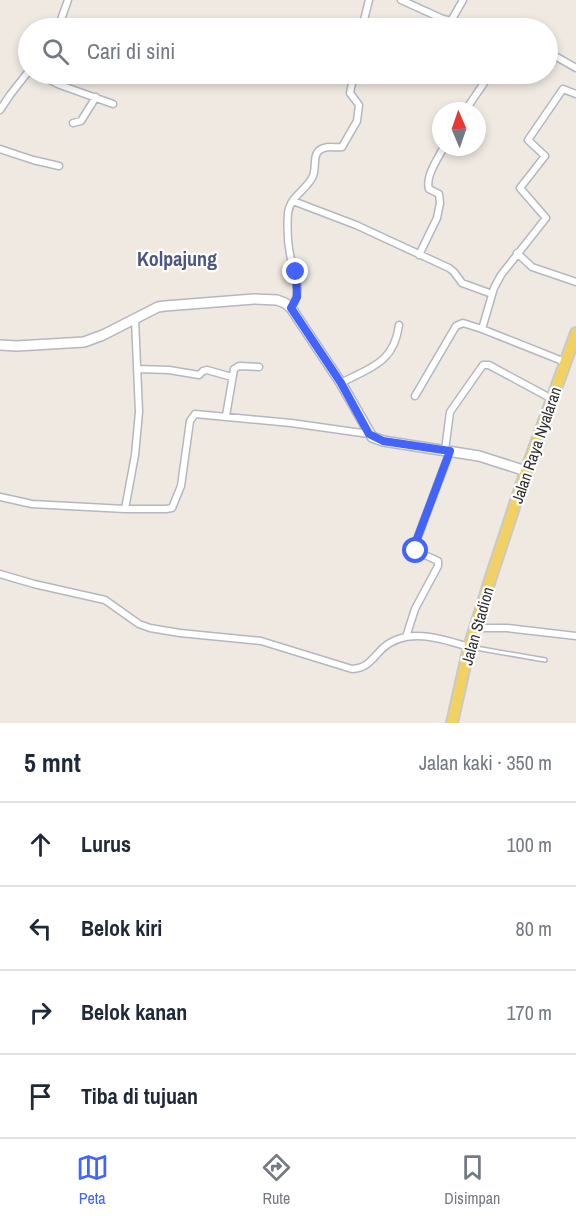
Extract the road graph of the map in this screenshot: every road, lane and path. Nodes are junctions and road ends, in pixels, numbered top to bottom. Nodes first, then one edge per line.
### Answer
1 (68, 0) edge
2 (369, 0) edge
3 (401, 0) edge
4 (463, 0) edge
5 (62, 18) edge
6 (364, 18) edge
7 (444, 18) edge
8 (453, 18) edge
9 (558, 58) edge
10 (576, 68) edge
11 (18, 84) edge
12 (58, 84) edge
13 (352, 84) edge
14 (483, 84) edge
15 (576, 93) edge
16 (96, 98) junction
17 (471, 102) edge
18 (112, 104) dead end
19 (0, 109) edge
20 (73, 123) dead end
21 (0, 149) edge
22 (439, 156) edge
23 (59, 166) dead end
24 (293, 201) junction
25 (517, 253) junction
26 (419, 255) junction
27 (576, 282) edge
28 (492, 294) junction
29 (291, 308) junction
30 (135, 319) junction
31 (399, 325) dead end
32 (482, 329) junction
33 (576, 333) edge
34 (0, 345) edge
35 (565, 362) junction
36 (259, 367) dead end
37 (138, 369) junction
38 (231, 377) junction
39 (341, 383) junction
40 (415, 396) dead end
41 (552, 399) junction
42 (226, 416) junction
43 (369, 434) junction
44 (448, 450) junction
45 (526, 471) junction
46 (0, 497) edge
47 (125, 509) junction
48 (508, 527) joint
49 (0, 574) edge
50 (475, 628) junction
51 (576, 636) edge
52 (406, 638) junction
53 (469, 647) junction
54 (546, 660) dead end
55 (452, 723) edge

1 - 5 street
2 - 6 street
3 - 7 street
4 - 8 street
9 - 10 street
11 - 19 street
12 - 16 street
13 - 24 street
14 - 17 street
15 - 25 street
16 - 18 street
16 - 20 street
21 - 23 street
22 - 26 street
24 - 26 street
24 - 29 street
25 - 27 street
25 - 28 street
26 - 28 street
28 - 32 street
29 - 30 street
29 - 39 street
30 - 34 street
30 - 37 street
31 - 39 street
32 - 35 street
32 - 40 street
33 - 35 main road, Jalan Raya Nyalaran
35 - 41 main road, Jalan Raya Nyalaran
36 - 38 street
37 - 38 street
37 - 47 street
38 - 42 street
39 - 43 street
41 - 44 street
41 - 45 main road, Jalan Raya Nyalaran
42 - 43 street
42 - 47 street
43 - 44 street
44 - 45 street
44 - 52 street
45 - 48 main road, Jalan Raya Nyalaran
46 - 47 street
48 - 50 main road, Jalan Stadion
49 - 52 street
50 - 51 street
50 - 53 main road, Jalan Stadion
52 - 53 street
53 - 54 lane
53 - 55 main road, Jalan Stadion

